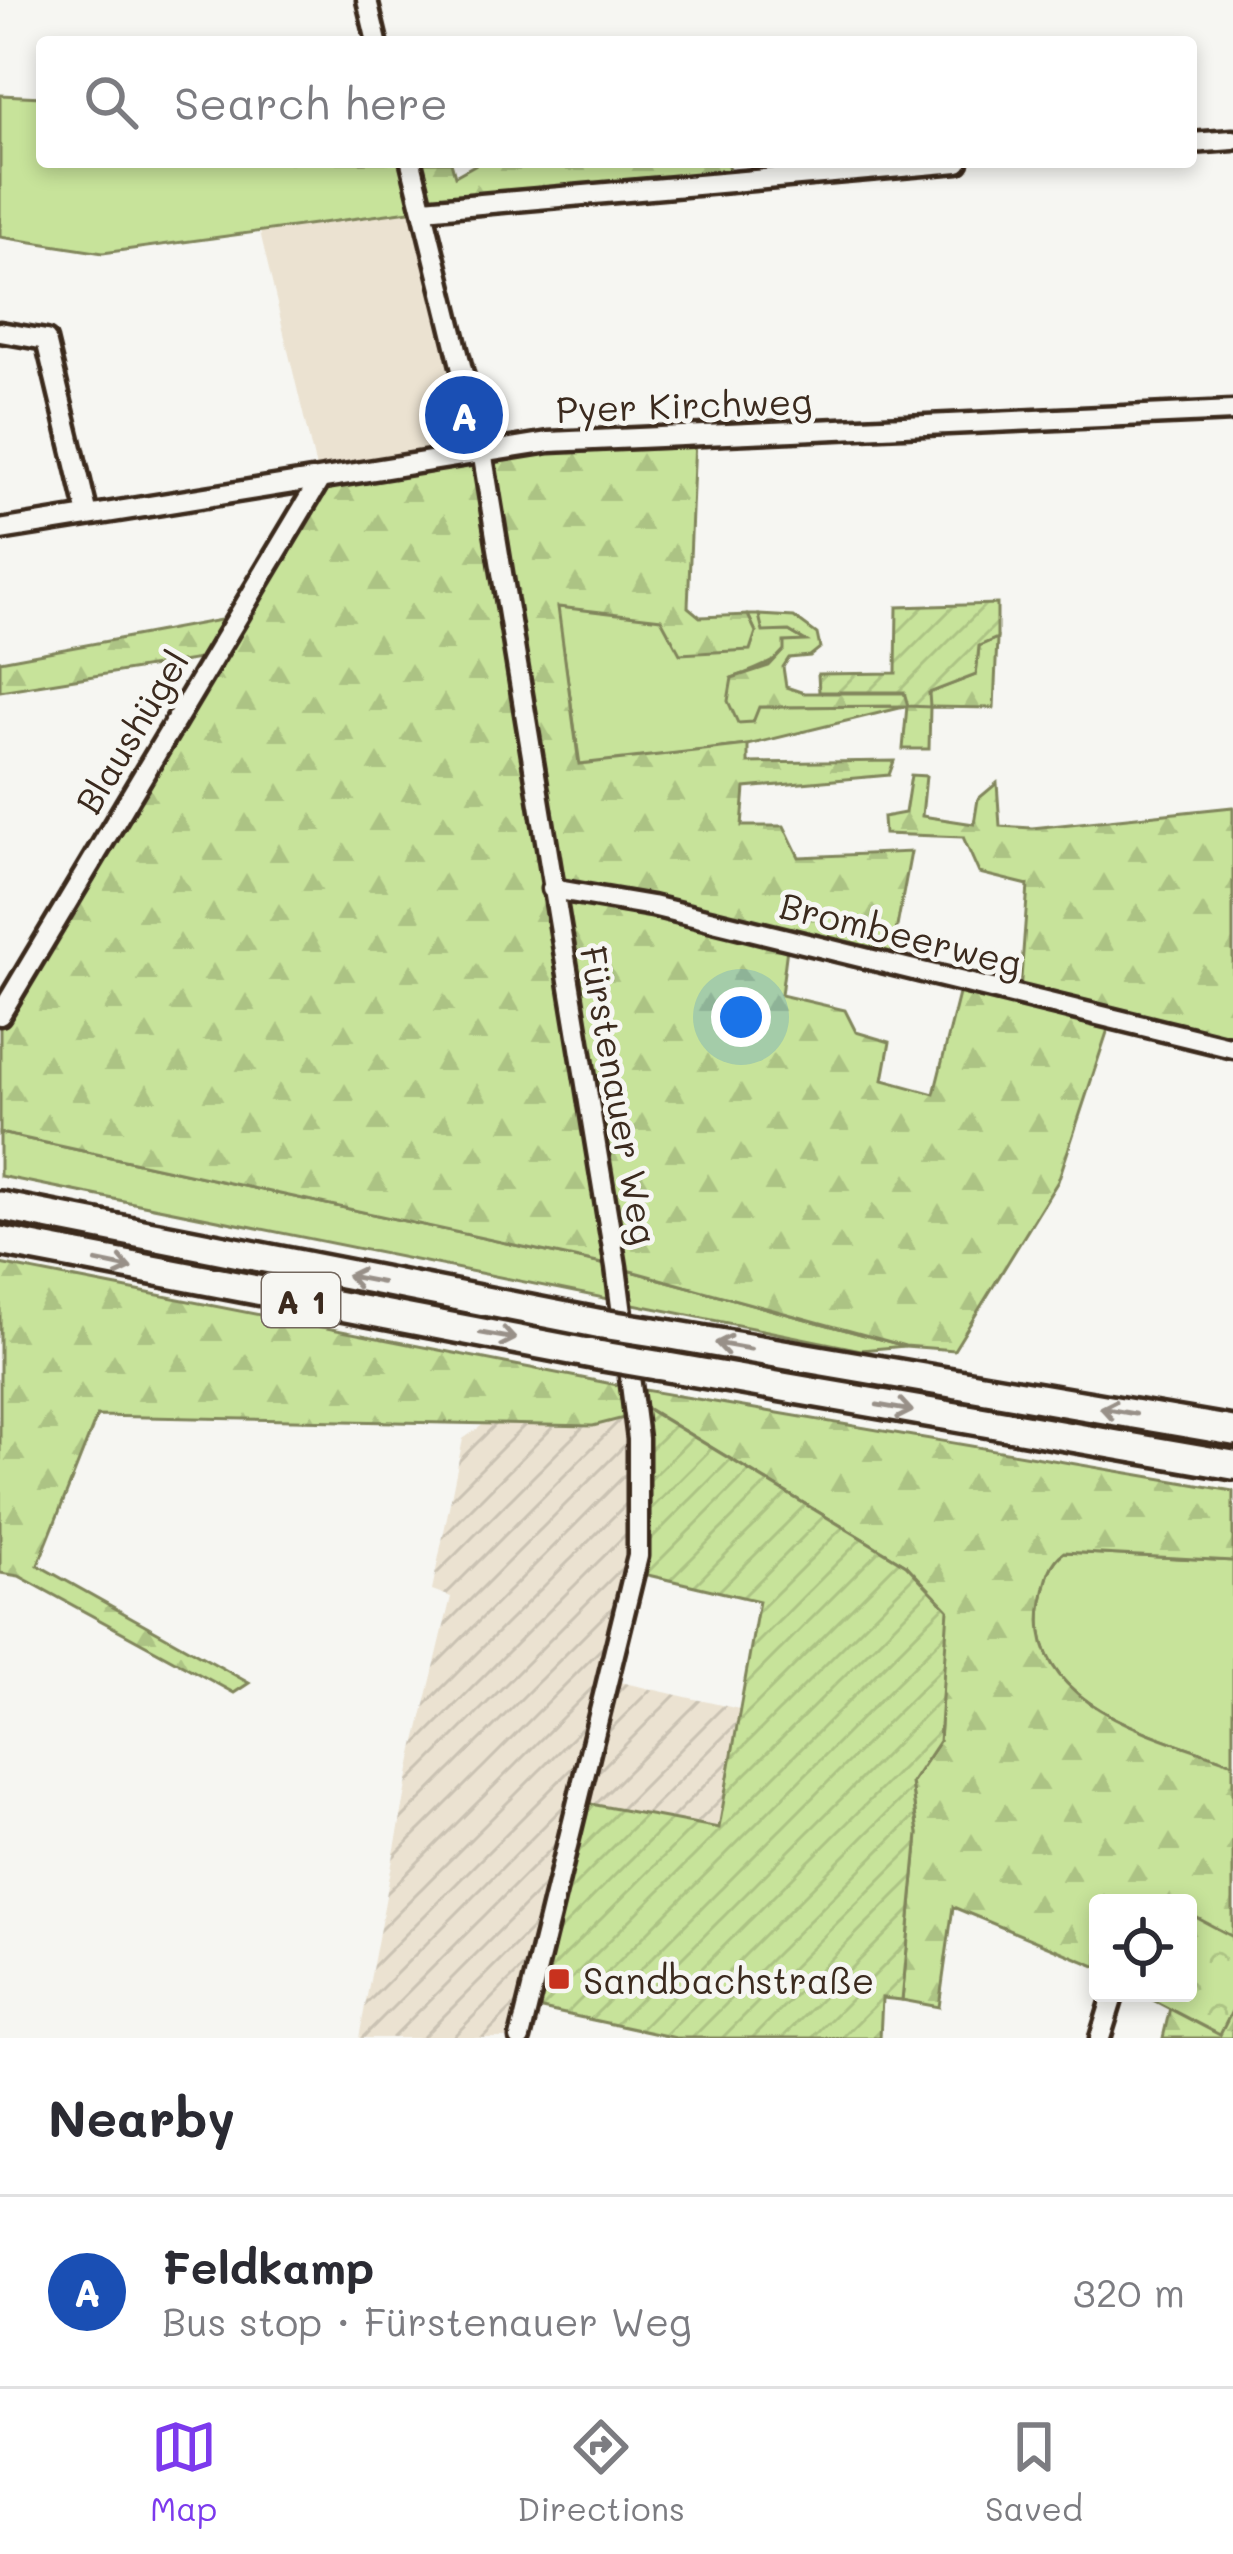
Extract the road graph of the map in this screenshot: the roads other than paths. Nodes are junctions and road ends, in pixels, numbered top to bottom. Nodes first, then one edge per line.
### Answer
1 (367, 0) edge
2 (376, 36) edge
3 (1233, 140) edge
4 (1197, 143) edge
5 (413, 168) edge
6 (890, 168) edge
7 (424, 209) junction
8 (0, 332) edge
9 (1233, 411) edge
10 (482, 452) junction
11 (319, 481) junction
12 (88, 515) junction
13 (0, 530) edge
14 (552, 889) junction
15 (0, 1016) edge
16 (1233, 1048) edge
17 (0, 1206) edge
18 (0, 1241) edge
19 (1233, 1431) edge
20 (1233, 1465) edge
21 (1111, 2002) edge
22 (520, 2038) edge
23 (1100, 2038) edge

1 - 2 street
3 - 4 street
5 - 7 street, Fürstenauer Weg
6 - 7 street
7 - 10 street, Fürstenauer Weg
8 - 12 street
9 - 10 street, Pyer Kirchweg
10 - 11 street, Pyer Kirchweg
10 - 14 street, Fürstenauer Weg
11 - 12 street, Pyer Kirchweg
11 - 15 street, Blaushügel
12 - 13 street, Pyer Kirchweg
14 - 16 street, Brombeerweg
14 - 22 street, Fürstenauer Weg
19 -> 17 highway, A 1, bridge
18 -> 20 highway, A 1, bridge
21 - 23 street

